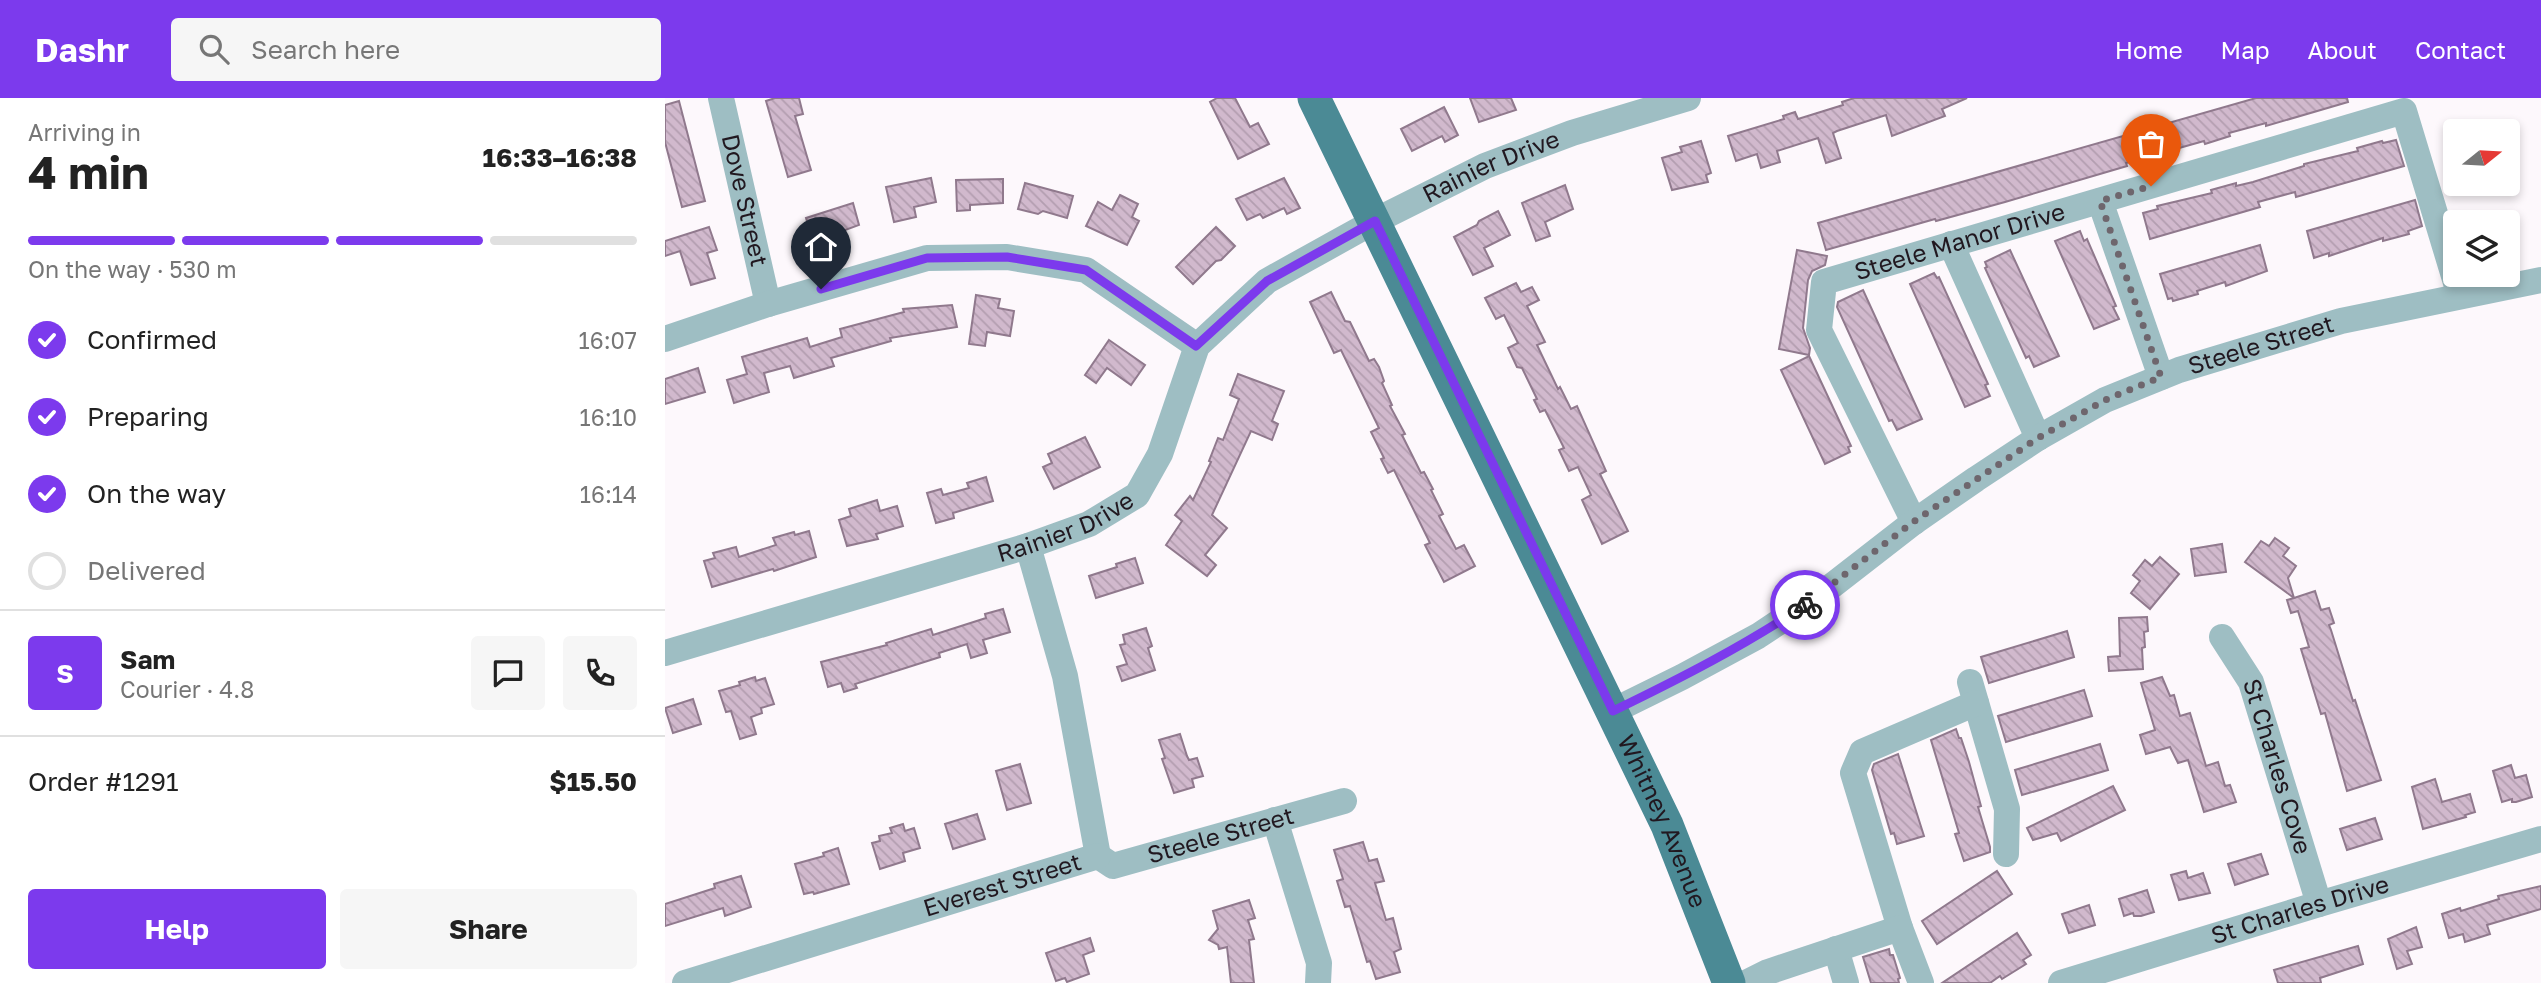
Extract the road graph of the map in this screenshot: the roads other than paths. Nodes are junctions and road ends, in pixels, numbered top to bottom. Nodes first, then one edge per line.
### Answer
1 (720, 98) edge
2 (1314, 98) edge
3 (1688, 98) edge
4 (2100, 201) junction
5 (1375, 221) junction
6 (1951, 244) junction
7 (2541, 281) edge
8 (2460, 296) junction
9 (768, 304) junction
10 (665, 339) edge
11 (1196, 346) junction
12 (2161, 377) junction
13 (2038, 438) junction
14 (1913, 522) junction
15 (1028, 546) junction
16 (2222, 637) dead end
17 (665, 653) edge
18 (1613, 711) junction
19 (1344, 801) dead end
20 (1275, 820) junction
21 (2541, 839) edge
22 (2006, 854) dead end
23 (1098, 856) junction
24 (2319, 904) junction
25 (1900, 928) junction
26 (1836, 949) junction
27 (685, 983) edge
28 (1318, 983) edge
29 (1729, 983) edge
30 (1746, 983) edge
31 (1846, 983) edge
32 (1921, 983) edge
33 (2061, 983) edge

1 - 9 street, Dove Street
2 - 5 main road, Whitney Avenue
3 - 5 street, Rainier Drive
4 - 6 street, Steele Manor Drive
4 - 8 street, Steele Manor Drive
4 - 12 street
5 - 11 street, Rainier Drive
5 - 18 main road, Whitney Avenue
6 - 13 street
6 - 14 street, Steele Manor Drive
7 - 8 street, Steele Street
8 - 12 street, Steele Street
9 - 10 street
9 - 11 street
11 - 15 street, Rainier Drive
12 - 13 street, Steele Street
13 - 14 street, Steele Street
14 - 18 street, Steele Street
15 - 17 street, Rainier Drive
15 - 23 street, Everest Street
16 - 24 street, St Charles Cove
18 - 29 main road, Whitney Avenue
19 - 20 street, Steele Street
20 - 23 street, Steele Street
20 - 28 street
21 - 24 street, St Charles Drive
22 - 25 street
23 - 27 street, Everest Street
24 - 33 street, St Charles Drive
25 - 26 street
25 - 32 street
26 - 30 street
26 - 31 street

